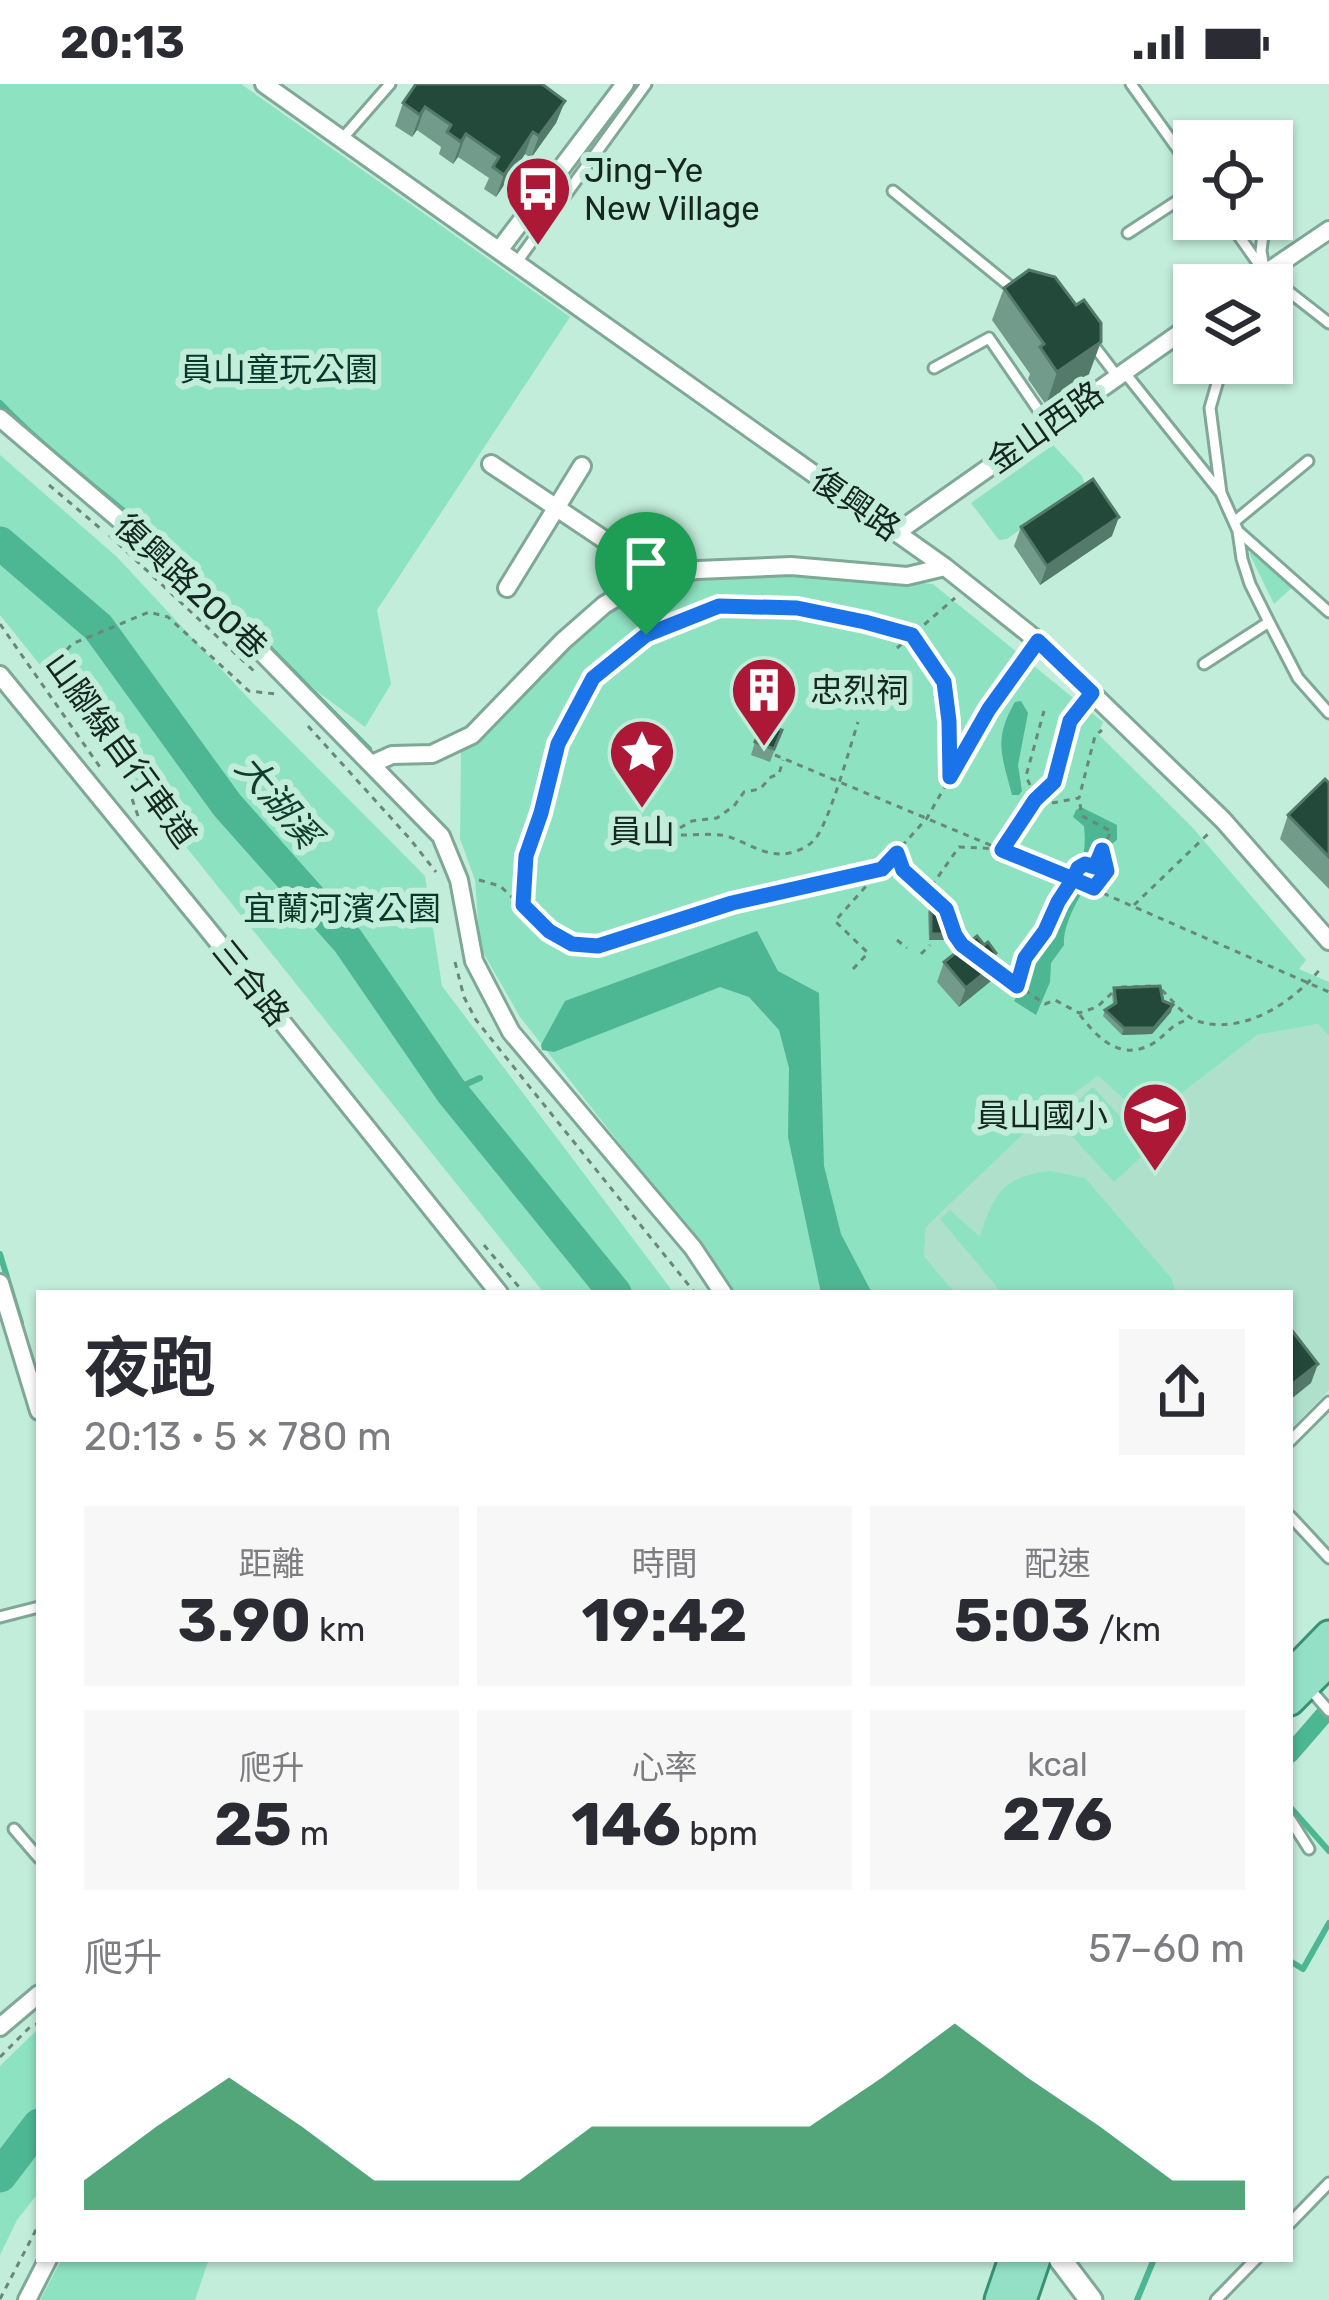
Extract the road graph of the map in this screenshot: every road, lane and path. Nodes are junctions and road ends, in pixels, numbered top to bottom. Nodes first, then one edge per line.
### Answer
1 (264, 84) edge
2 (390, 84) edge
3 (625, 84) edge
4 (646, 84) edge
5 (1131, 84) edge
6 (336, 134) junction
7 (1173, 143) edge
8 (893, 191) dead end
9 (1173, 204) edge
10 (1329, 230) edge
11 (1128, 233) dead end
12 (500, 249) junction
13 (517, 262) junction
14 (1278, 264) edge
15 (1019, 293) edge
16 (1293, 295) edge
17 (1329, 323) edge
18 (1173, 338) edge
19 (1090, 341) edge
20 (934, 368) dead end
21 (1121, 375) junction
22 (1217, 384) edge
23 (0, 418) edge
24 (1048, 424) junction
25 (1308, 461) dead end
26 (490, 464) dead end
27 (582, 466) dead end
28 (37, 473) dead end
29 (1221, 493) junction
30 (556, 508) junction
31 (1236, 527) junction
32 (896, 532) junction
33 (945, 567) junction
34 (660, 577) junction
35 (507, 588) dead end
36 (956, 597) dead end
37 (1328, 608) edge
38 (1269, 622) junction
39 (0, 624) edge
40 (912, 635) junction
41 (1038, 641) junction
42 (897, 648) dead end
43 (1204, 664) dead end
44 (0, 676) edge
45 (1092, 693) junction
46 (1329, 713) edge
47 (858, 722) dead end
48 (775, 755) edge
49 (784, 758) junction
50 (372, 764) junction
51 (105, 775) dead end
52 (950, 777) junction
53 (838, 781) junction
54 (1039, 796) joint
55 (1078, 798) dead end
56 (131, 812) dead end
57 (138, 817) dead end
58 (927, 818) junction
59 (1223, 820) junction
60 (146, 830) dead end
61 (669, 834) junction
62 (647, 835) dead end
63 (1002, 850) junction
64 (1102, 850) junction
65 (897, 853) junction
66 (1120, 865) dead end
67 (882, 869) junction
68 (1107, 871) junction
69 (474, 879) dead end
70 (1073, 879) junction
71 (1093, 888) junction
72 (928, 891) junction
73 (523, 905) junction
74 (1134, 905) junction
75 (897, 940) dead end
76 (1329, 941) edge
77 (930, 945) dead end
78 (962, 945) edge
79 (907, 948) dead end
80 (921, 954) dead end
81 (980, 958) edge
82 (1321, 968) dead end
83 (853, 969) dead end
84 (1309, 983) junction
85 (1017, 986) junction
86 (1329, 992) edge
87 (1079, 1013) junction
88 (1192, 1020) junction
89 (0, 1283) edge
90 (497, 1290) edge
91 (722, 1290) edge
92 (36, 1401) edge
93 (1329, 1402) edge
94 (1293, 1438) edge
95 (1293, 1519) edge
96 (1329, 1558) edge
97 (36, 1608) edge
98 (0, 1617) edge
99 (1329, 1635) edge
100 (1329, 1662) edge
101 (1295, 1687) edge
102 (1329, 1711) edge
103 (1293, 1824) edge
104 (14, 1829) dead end
105 (1309, 1849) dead end
106 (36, 1855) edge
107 (36, 1997) edge
108 (36, 2024) edge
109 (0, 2027) edge
110 (0, 2056) edge
111 (1329, 2183) edge
112 (1293, 2221) edge
113 (36, 2230) edge
114 (46, 2262) edge
115 (1012, 2262) edge
116 (1035, 2262) edge
117 (1062, 2262) edge
118 (1253, 2262) edge
119 (0, 2299) edge
120 (27, 2300) edge
121 (999, 2300) edge
122 (1022, 2300) edge
123 (1091, 2300) edge
124 (1216, 2300) edge

1 - 6 street, 復興路
2 - 6 lane
3 - 12 street
4 - 13 lane
5 - 7 lane
6 - 12 street, 復興路
8 - 15 lane
9 - 11 lane
10 - 14 street
12 - 13 street, 復興路
13 - 32 street, 復興路
16 - 17 lane
18 - 21 street, 金山西路
19 - 21 lane
20 - 24 lane
21 - 24 street, 金山西路
21 - 29 lane
22 - 29 lane
23 - 50 street, 復興路200巷
24 - 32 street, 金山西路
25 - 31 lane
26 - 30 street
27 - 30 street
28 - 57 path
29 - 31 lane
30 - 34 street
30 - 35 street
31 - 37 lane
31 - 38 lane
32 - 33 street, 復興路
33 - 34 street
33 - 41 street, 復興路
34 - 50 street
36 - 40 path
38 - 43 lane
38 - 46 lane
39 - 51 path, 山腳線自行車道
40 - 42 path
40 - 52 path
40 - 73 path
41 - 45 street, 復興路
41 - 52 path
44 - 90 street, 三合路
45 - 54 lane
45 - 59 street, 復興路
47 - 53 path
48 - 49 path
49 - 53 path
49 - 61 path
50 - 91 street, 復興路200巷
52 - 58 path
53 - 58 path
53 - 61 path
54 - 63 path
55 - 64 path
56 - 60 path, 山腳線自行車道
58 - 63 path
58 - 65 path
59 - 74 path
59 - 76 street, 復興路
61 - 62 path
63 - 70 path
63 - 72 path
64 - 68 path
64 - 70 path
65 - 67 path
65 - 72 path
66 - 68 path
67 - 73 path
67 - 83 path
68 - 71 path
69 - 73 path
70 - 71 path
70 - 85 path
71 - 74 path
72 - 78 path
74 - 84 path
75 - 79 path
77 - 80 path
81 - 85 path
82 - 84 path
84 - 86 path
84 - 88 path
85 - 87 path
87 - 88 path
87 - 88 path
89 - 92 street
93 - 94 lane
95 - 96 lane
97 - 98 lane
99 - 101 main road
100 - 101 main road
101 - 102 lane
103 - 105 lane
104 - 106 lane
107 - 109 street
108 - 110 path
111 - 112 lane
113 - 119 path
114 - 120 street
115 - 121 main road
116 - 122 main road
117 - 123 street
118 - 124 lane

